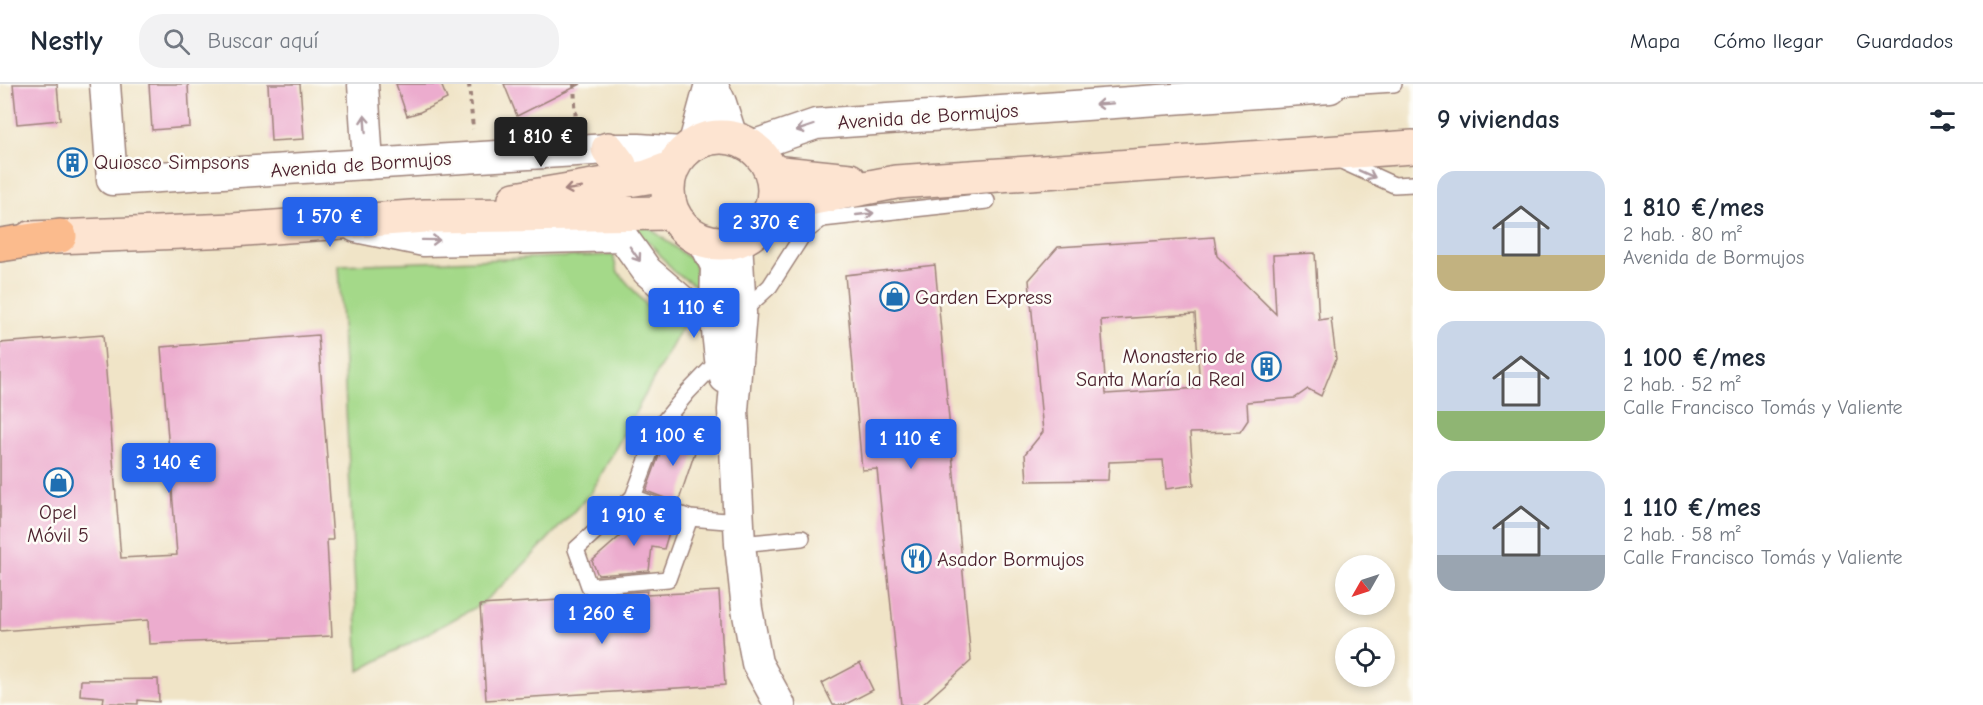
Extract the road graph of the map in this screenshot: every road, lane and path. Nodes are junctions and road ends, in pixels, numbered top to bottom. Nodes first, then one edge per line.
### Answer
1 (105, 84) edge
2 (363, 84) edge
3 (469, 84) edge
4 (573, 84) edge
5 (711, 84) edge
6 (1394, 84) edge
7 (1330, 86) edge
8 (742, 141) junction
9 (1413, 147) edge
10 (593, 150) junction
11 (1324, 153) junction
12 (682, 154) junction
13 (476, 157) junction
14 (368, 164) junction
15 (772, 172) junction
16 (617, 182) junction
17 (887, 183) junction
18 (1413, 184) edge
19 (987, 201) dead end
20 (672, 213) junction
21 (768, 213) junction
22 (425, 216) junction
23 (822, 219) junction
24 (333, 222) junction
25 (233, 230) junction
26 (60, 236) junction
27 (0, 239) edge
28 (703, 240) junction
29 (737, 241) junction
30 (0, 245) edge
31 (0, 256) edge
32 (728, 313) junction
33 (720, 359) junction
34 (733, 410) junction
35 (633, 497) junction
36 (690, 518) junction
37 (739, 533) junction
38 (802, 538) dead end
39 (780, 705) edge

1 - 14 street, Avenida de Bormujos
14 -> 2 street
3 - 13 path
4 - 10 path
5 - 8 street
5 - 12 street
6 - 7 lane, Avenida de Bormujos
7 -> 8 street, Avenida de Bormujos
8 - 12 main road
8 - 15 main road
9 - 11 main road
10 - 12 street, Avenida de Bormujos
10 - 13 street, Avenida de Bormujos
10 - 16 main road
11 - 17 main road
11 -> 18 lane
12 - 16 main road
12 - 20 main road
13 - 14 street, Avenida de Bormujos
15 - 17 main road
15 - 21 main road
16 -> 22 main road
17 - 21 main road
23 -> 19 lane
20 - 22 main road
20 - 28 main road
21 - 23 lane
21 - 29 main road
22 - 24 main road
23 - 32 lane
24 - 25 main road
24 -> 32 street
25 - 26 main road
25 - 31 main road
26 - 27 main road
26 - 30 highway
28 - 29 main road
28 - 32 street
29 - 32 street
32 - 33 street
32 - 34 street
33 - 34 street
33 - 35 lane
34 - 37 street
35 - 36 lane
35 - 36 lane
36 - 37 lane
37 - 38 lane
37 - 39 street

